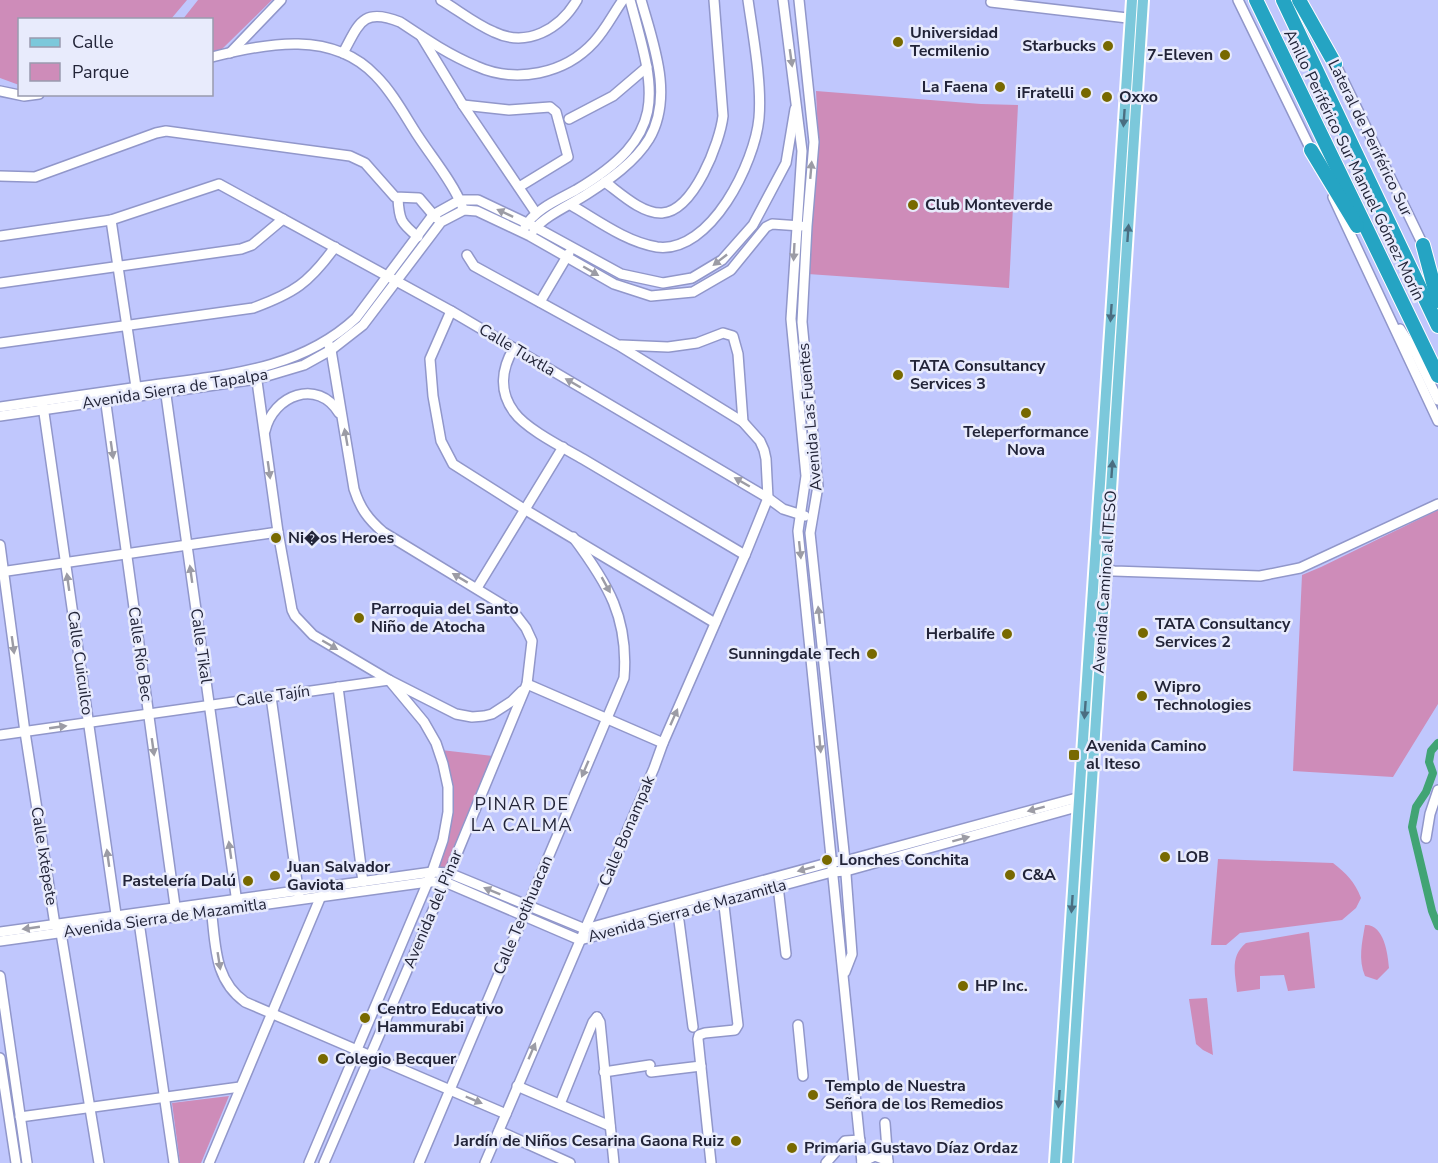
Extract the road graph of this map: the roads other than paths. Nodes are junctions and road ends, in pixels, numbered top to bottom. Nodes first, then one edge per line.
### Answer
1 (281, 0) edge
2 (441, 0) edge
3 (577, 0) edge
4 (623, 0) edge
5 (630, 0) edge
6 (641, 0) edge
7 (714, 0) edge
8 (748, 0) edge
9 (783, 0) edge
10 (799, 0) edge
11 (1132, 0) edge
12 (1143, 0) edge
13 (1238, 0) edge
14 (1256, 0) edge
15 (1283, 0) edge
16 (1299, 0) edge
17 (1305, 0) edge
18 (992, 1) edge
19 (1007, 2) edge
20 (1136, 19) junction
21 (421, 36) junction
22 (230, 53) junction
23 (343, 53) junction
24 (213, 57) edge
25 (1335, 64) junction
26 (647, 67) junction
27 (0, 91) edge
28 (18, 95) edge
29 (796, 98) junction
30 (463, 105) junction
31 (569, 119) dead end
32 (1311, 150) junction
33 (621, 163) junction
34 (0, 176) edge
35 (605, 182) junction
36 (519, 187) junction
37 (398, 198) junction
38 (460, 200) junction
39 (571, 205) junction
40 (464, 210) junction
41 (537, 213) junction
42 (433, 215) junction
43 (283, 219) junction
44 (111, 220) junction
45 (441, 222) junction
46 (531, 225) junction
47 (796, 226) junction
48 (807, 226) junction
49 (526, 235) junction
50 (0, 236) edge
51 (418, 237) junction
52 (1423, 245) junction
53 (335, 247) junction
54 (572, 248) junction
55 (467, 255) dead end
56 (566, 257) junction
57 (118, 266) junction
58 (1438, 274) edge
59 (393, 279) junction
60 (0, 283) edge
61 (1377, 291) junction
62 (1438, 301) edge
63 (540, 302) junction
64 (1406, 309) junction
65 (451, 311) junction
66 (127, 325) junction
67 (1438, 326) edge
68 (327, 341) junction
69 (0, 343) edge
70 (618, 345) junction
71 (513, 348) junction
72 (331, 350) junction
73 (256, 375) junction
74 (1438, 376) edge
75 (136, 387) junction
76 (165, 388) junction
77 (105, 396) junction
78 (1438, 400) edge
79 (43, 405) junction
80 (0, 407) edge
81 (0, 416) edge
82 (342, 417) junction
83 (1438, 421) edge
84 (743, 422) junction
85 (265, 434) junction
86 (563, 447) junction
87 (768, 498) junction
88 (1438, 504) edge
89 (524, 509) junction
90 (800, 514) junction
91 (812, 518) junction
92 (278, 532) junction
93 (573, 537) junction
94 (0, 545) edge
95 (187, 545) junction
96 (127, 554) junction
97 (745, 555) junction
98 (66, 562) junction
99 (1100, 568) junction
100 (2, 572) edge
101 (477, 588) junction
102 (715, 623) junction
103 (389, 680) junction
104 (527, 684) junction
105 (338, 687) junction
106 (271, 697) junction
107 (209, 705) junction
108 (148, 714) junction
109 (607, 719) junction
110 (89, 722) junction
111 (25, 732) junction
112 (0, 735) edge
113 (663, 743) junction
114 (1438, 790) edge
115 (1091, 798) junction
116 (1079, 802) junction
117 (1426, 838) dead end
118 (845, 866) junction
119 (832, 867) junction
120 (430, 877) junction
121 (447, 878) junction
122 (363, 882) junction
123 (778, 886) junction
124 (299, 895) junction
125 (321, 896) junction
126 (722, 896) junction
127 (237, 904) junction
128 (211, 907) junction
129 (525, 910) junction
130 (176, 912) junction
131 (117, 920) junction
132 (679, 921) dead end
133 (139, 922) junction
134 (55, 924) junction
135 (585, 929) junction
136 (0, 932) edge
137 (62, 933) junction
138 (580, 940) junction
139 (0, 941) edge
140 (786, 954) dead end
141 (0, 976) edge
142 (844, 976) junction
143 (272, 1012) junction
144 (798, 1025) dead end
145 (696, 1031) junction
146 (357, 1049) junction
147 (370, 1055) junction
148 (0, 1058) edge
149 (701, 1066) junction
150 (604, 1072) junction
151 (803, 1076) dead end
152 (517, 1086) junction
153 (240, 1087) junction
154 (450, 1089) junction
155 (164, 1097) junction
156 (560, 1104) junction
157 (91, 1107) junction
158 (506, 1114) junction
159 (20, 1117) junction
160 (885, 1123) dead end
161 (610, 1126) junction
162 (499, 1131) junction
163 (861, 1140) junction
164 (545, 1152) junction
165 (888, 1162) edge
166 (16, 1163) edge
167 (27, 1163) edge
168 (99, 1163) edge
169 (174, 1163) edge
170 (208, 1163) edge
171 (309, 1163) edge
172 (324, 1163) edge
173 (418, 1163) edge
174 (485, 1163) edge
175 (543, 1163) edge
176 (570, 1163) edge
177 (614, 1163) edge
178 (711, 1163) edge
179 (826, 1163) edge
180 (862, 1163) edge
181 (1055, 1163) edge
182 (1067, 1163) edge

1 - 22 street
2 - 3 street
4 - 21 street
5 - 26 street
6 - 33 street
7 - 35 street
8 - 39 street
9 -> 29 street, Avenida Las Fuentes
48 -> 10 street, Avenida Las Fuentes
11 - 20 main road, Avenida Camino al ITESO
12 - 20 main road, Avenida Camino al ITESO
13 - 32 street
14 - 64 highway, Anillo Periférico Sur Manuel Gómez Morín
15 - 67 highway, Anillo Periférico Sur Manuel Gómez Morín
16 - 25 highway
17 - 25 street, Lateral de Periférico Sur
18 - 19 street
19 - 20 street
20 - 99 main road, Avenida Camino al ITESO
21 - 23 street
21 - 30 street
22 - 23 street
22 - 24 street
23 - 38 street
25 - 52 street, Lateral de Periférico Sur
26 - 31 street
26 - 33 street
27 - 28 street
29 - 47 street, Avenida Las Fuentes
29 -> 54 street
30 - 36 street
30 - 36 street
32 - 61 street
32 - 64 highway
33 - 35 street
33 - 41 street
34 - 37 street
35 - 39 street
36 - 41 street
37 - 42 street
37 - 51 street
38 - 40 street
38 - 42 street, Avenida Sierra de Tapalpa
46 -> 38 street
39 - 46 street
40 - 45 street, Avenida Sierra de Tapalpa
40 - 49 street
41 - 46 street
42 - 45 street
42 - 51 street, Avenida Sierra de Tapalpa
43 - 44 street, Calle Tuxtla
43 - 53 street, Calle Tuxtla
43 - 57 street
44 - 50 street
44 - 57 street
45 - 59 street, Avenida Sierra de Tapalpa
46 - 49 street
46 - 54 street
47 - 48 street
56 -> 47 street
47 -> 90 street, Avenida Las Fuentes
48 - 91 street, Avenida Las Fuentes
49 - 56 street
51 - 59 street, Avenida Sierra de Tapalpa
52 - 58 street, Lateral de Periférico Sur
52 - 62 highway
53 - 59 street, Calle Tuxtla
53 - 66 street
54 - 56 street
55 - 63 street
56 - 63 street
57 - 60 street
57 - 66 street
59 - 65 street, Calle Tuxtla
59 - 68 street, Avenida Sierra de Tapalpa
59 - 72 street, Avenida Sierra de Tapalpa
61 - 78 street
61 - 83 street
63 - 70 street
64 - 74 highway, Anillo Periférico Sur Manuel Gómez Morín
65 - 71 street, Calle Tuxtla
65 - 89 street
66 - 69 street
66 - 75 street
68 - 72 street, Avenida del Pinar
68 - 73 street, Avenida Sierra de Tapalpa
70 - 84 street
70 - 84 street
71 - 86 street
87 -> 71 street, Calle Tuxtla
72 - 73 street, Avenida Sierra de Tapalpa
72 - 82 street, Avenida del Pinar
73 - 76 street, Avenida Sierra de Tapalpa
73 - 85 street, Avenida del Pinar
75 - 76 street, Avenida Sierra de Tapalpa
75 - 77 street, Avenida Sierra de Tapalpa
76 - 77 street, Avenida Sierra de Tapalpa
76 - 95 street, Calle Tikal
77 - 79 street, Avenida Sierra de Tapalpa
77 -> 96 street, Calle Río Bec
79 - 80 street, Avenida Sierra de Tapalpa
79 - 81 street, Avenida Sierra de Tapalpa
79 - 98 street, Calle Cuicuilco
82 - 85 street
101 -> 82 street, Avenida del Pinar
84 - 87 street
85 -> 92 street, Avenida del Pinar
86 - 89 street
86 - 97 street
87 - 90 street, Calle Tuxtla
87 - 97 street, Calle Bonampak
88 - 99 street
89 - 93 street
89 - 101 street
90 - 91 street, Calle Tuxtla
90 -> 119 street, Avenida Las Fuentes
118 -> 91 street, Avenida Las Fuentes
92 - 95 street
92 -> 103 street, Avenida del Pinar
93 - 102 street
93 -> 109 street, Calle Teotihuacan
94 - 100 street, Calle Ixtépete
95 - 96 street
107 -> 95 street, Calle Tikal
96 - 98 street
96 - 108 street, Calle Río Bec
97 - 102 street, Calle Bonampak
98 - 100 street
110 -> 98 street, Calle Cuicuilco
99 - 115 main road, Avenida Camino al ITESO
99 -> 116 main road, Avenida Camino al ITESO
100 -> 111 street, Calle Ixtépete
101 - 104 street, Avenida del Pinar
113 -> 102 street, Calle Bonampak
103 - 104 street
103 - 105 street, Calle Tajín
103 - 120 street, Avenida del Pinar
104 - 109 street
104 - 121 street, Avenida del Pinar
105 - 106 street, Calle Tajín
105 - 122 street
106 - 107 street, Calle Tajín
106 - 124 street
107 - 108 street, Calle Tajín
127 -> 107 street, Calle Tikal
108 - 110 street, Calle Tajín
108 -> 130 street, Calle Río Bec
109 - 113 street
109 -> 129 street, Calle Teotihuacan
111 -> 110 street, Calle Tajín
131 -> 110 street, Calle Cuicuilco
111 - 112 street, Calle Tajín
111 - 134 street, Calle Ixtépete
113 - 135 street, Calle Bonampak
114 - 117 street
115 - 116 street, Avenida Sierra de Mazamitla
115 - 182 main road, Avenida Camino al ITESO
116 - 118 street, Avenida Sierra de Mazamitla
116 -> 181 main road, Avenida Camino al ITESO
118 - 119 street, Avenida Sierra de Mazamitla
118 - 142 street, Avenida Las Fuentes
119 - 123 street, Avenida Sierra de Mazamitla
119 -> 126 street, Avenida Sierra de Mazamitla
119 - 142 street, Avenida Las Fuentes
120 - 121 street, Avenida Sierra de Mazamitla
120 - 122 street, Avenida Sierra de Mazamitla
120 - 125 street, Avenida Sierra de Mazamitla
120 - 146 street, Avenida del Pinar
121 - 129 street, Avenida Sierra de Mazamitla
121 - 147 street, Avenida del Pinar
122 - 124 street, Avenida Sierra de Mazamitla
123 - 126 street, Avenida Sierra de Mazamitla
123 - 140 street
124 - 125 street, Avenida Sierra de Mazamitla
124 - 127 street, Avenida Sierra de Mazamitla
125 - 143 street
126 - 135 street, Avenida Sierra de Mazamitla
126 - 138 street, Avenida Sierra de Mazamitla
126 - 145 street
127 - 128 street, Avenida Sierra de Mazamitla
128 - 130 street, Avenida Sierra de Mazamitla
128 -> 143 street
129 - 135 street, Avenida Sierra de Mazamitla
129 - 138 street, Avenida Sierra de Mazamitla
129 - 154 street, Calle Teotihuacan
130 - 131 street, Avenida Sierra de Mazamitla
130 - 133 street, Avenida Sierra de Mazamitla
131 - 133 street, Avenida Sierra de Mazamitla
131 - 134 street, Avenida Sierra de Mazamitla
131 - 137 street, Avenida Sierra de Mazamitla
132 - 145 street
133 - 155 street
134 -> 136 street, Avenida Sierra de Mazamitla
134 - 137 street, Calle Ixtépete
135 - 138 street, Calle Bonampak
137 - 139 street, Avenida Sierra de Mazamitla
137 - 157 street, Calle Ixtépete
152 -> 138 street, Calle Bonampak
141 - 159 street
142 - 163 street, Avenida Las Fuentes
143 - 146 street
143 - 153 street
144 - 151 street
145 - 149 street
146 - 147 street
146 - 171 street, Avenida del Pinar
147 - 154 street
147 - 172 street, Avenida del Pinar
148 - 166 street
149 - 150 street
149 - 178 street
150 - 156 street
150 - 161 street
152 - 156 street
152 - 158 street, Calle Bonampak
153 - 155 street
153 - 170 street
154 -> 158 street
154 - 173 street, Calle Teotihuacan
155 - 157 street
155 - 169 street
156 - 161 street
157 - 159 street
157 - 168 street, Calle Ixtépete
158 - 162 street, Calle Bonampak
159 - 167 street
160 - 165 street
161 - 177 street
162 - 164 street
162 - 174 street, Calle Bonampak
163 - 179 street
163 - 180 street, Avenida Las Fuentes
164 - 175 street
164 - 176 street
165 - 180 street

